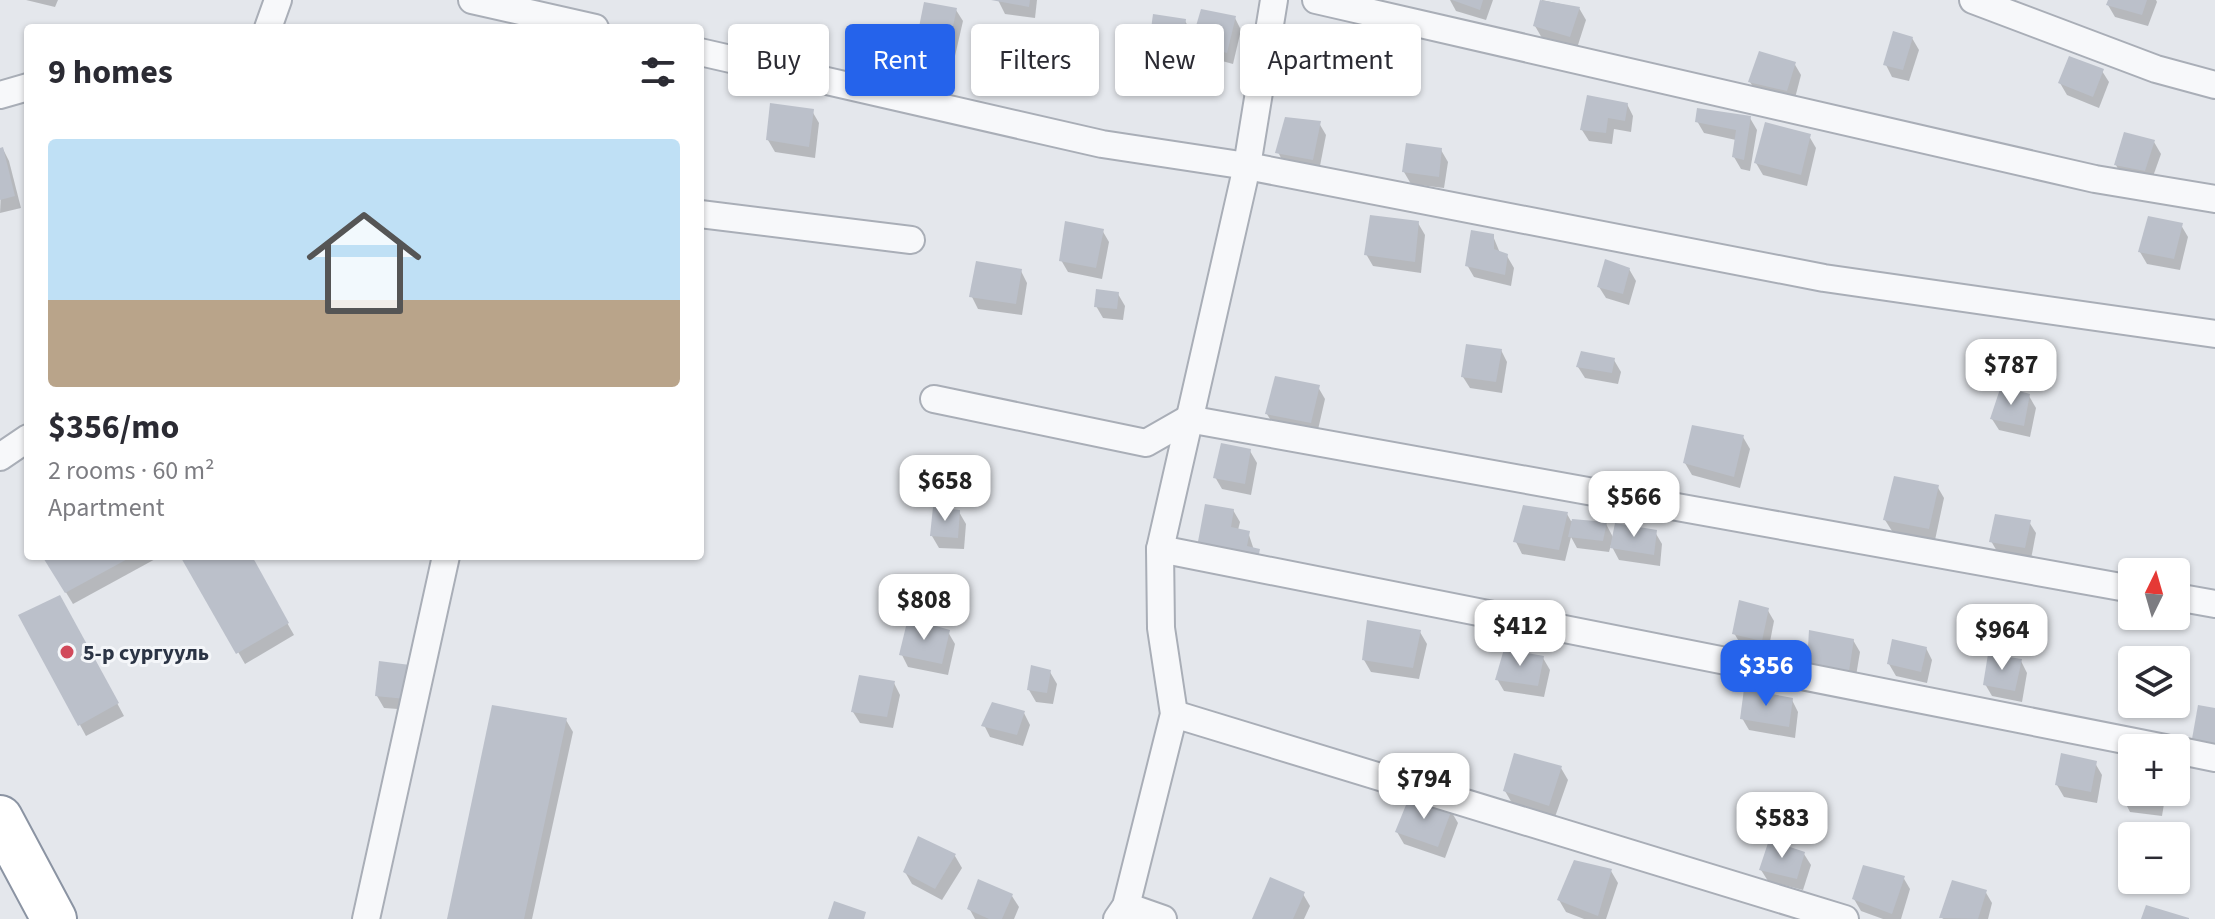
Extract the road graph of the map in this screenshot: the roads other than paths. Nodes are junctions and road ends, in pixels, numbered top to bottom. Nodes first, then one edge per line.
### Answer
1 (278, 0) edge
2 (472, 0) edge
3 (1274, 0) edge
4 (1316, 0) edge
5 (1973, 0) edge
6 (269, 24) edge
7 (577, 24) edge
8 (704, 53) edge
9 (2215, 85) edge
10 (24, 88) edge
11 (0, 95) edge
12 (1247, 166) junction
13 (2215, 199) edge
14 (704, 214) edge
15 (911, 240) dead end
16 (2215, 334) edge
17 (934, 399) dead end
18 (1188, 419) junction
19 (24, 441) edge
20 (0, 457) edge
21 (1160, 549) junction
22 (445, 560) edge
23 (2118, 586) edge
24 (2190, 600) edge
25 (2215, 604) edge
26 (1174, 714) junction
27 (2118, 739) edge
28 (2190, 753) edge
29 (2215, 758) edge
30 (0, 818) edge
31 (1122, 912) edge
32 (54, 919) edge
33 (366, 919) edge
34 (1163, 919) edge
35 (1845, 919) edge

1 - 6 street
2 - 7 street
3 - 12 street
4 - 13 street
5 - 9 street
8 - 12 street
10 - 11 street
12 - 16 street
12 - 18 street
14 - 15 street
17 - 18 street
18 - 21 street
18 - 23 street
19 - 20 street
21 - 26 street
21 - 27 street
22 - 33 street
24 - 25 street
26 - 31 street
26 - 35 street
28 - 29 street
30 - 32 highway
31 - 34 street

